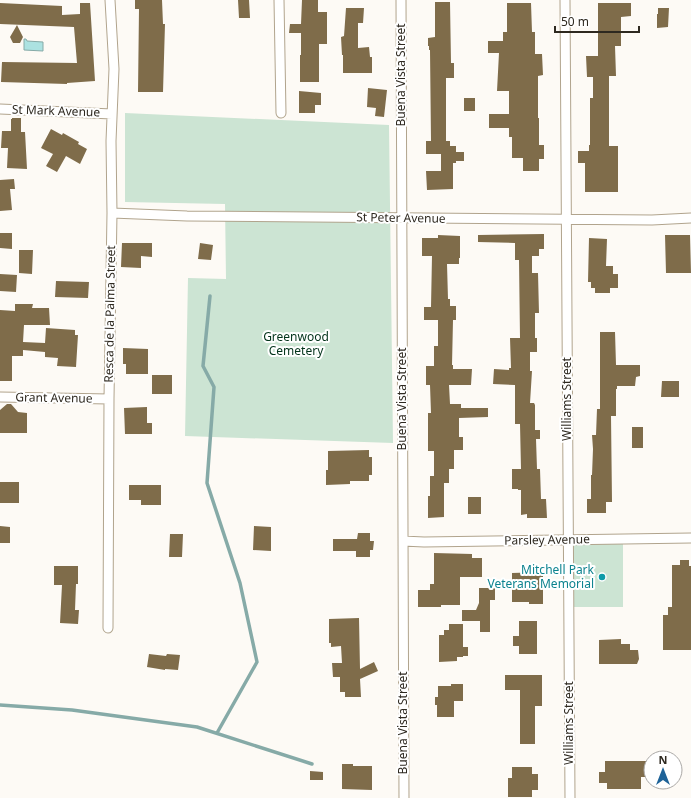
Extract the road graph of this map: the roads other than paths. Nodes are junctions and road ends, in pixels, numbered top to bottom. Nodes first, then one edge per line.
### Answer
1 (110, 0) edge
2 (280, 0) edge
3 (401, 0) edge
4 (565, 0) edge
5 (0, 109) edge
6 (281, 113) dead end
7 (112, 114) junction
8 (112, 213) junction
9 (402, 218) junction
10 (691, 218) edge
11 (566, 219) junction
12 (0, 397) edge
13 (109, 399) junction
14 (691, 538) edge
15 (568, 539) junction
16 (403, 541) junction
17 (108, 628) dead end
18 (404, 798) edge
19 (570, 798) edge

1 - 7 street, Resca de la Palma Street
2 - 6 street
3 - 9 street, Buena Vista Street
4 - 11 street, Williams Street
5 - 7 street, St Mark Avenue
7 - 8 street, Resca de la Palma Street
8 - 9 street, St Peter Avenue
8 - 13 street, Resca de la Palma Street
9 - 11 street, St Peter Avenue
9 - 16 street, Buena Vista Street
10 - 11 street, St Peter Avenue
11 - 15 street, Williams Street
12 - 13 street, Grant Avenue
13 - 17 street, Resca de la Palma Street
14 - 15 street, Parsley Avenue
15 - 16 street, Parsley Avenue
15 - 19 street, Williams Street
16 - 18 street, Buena Vista Street

